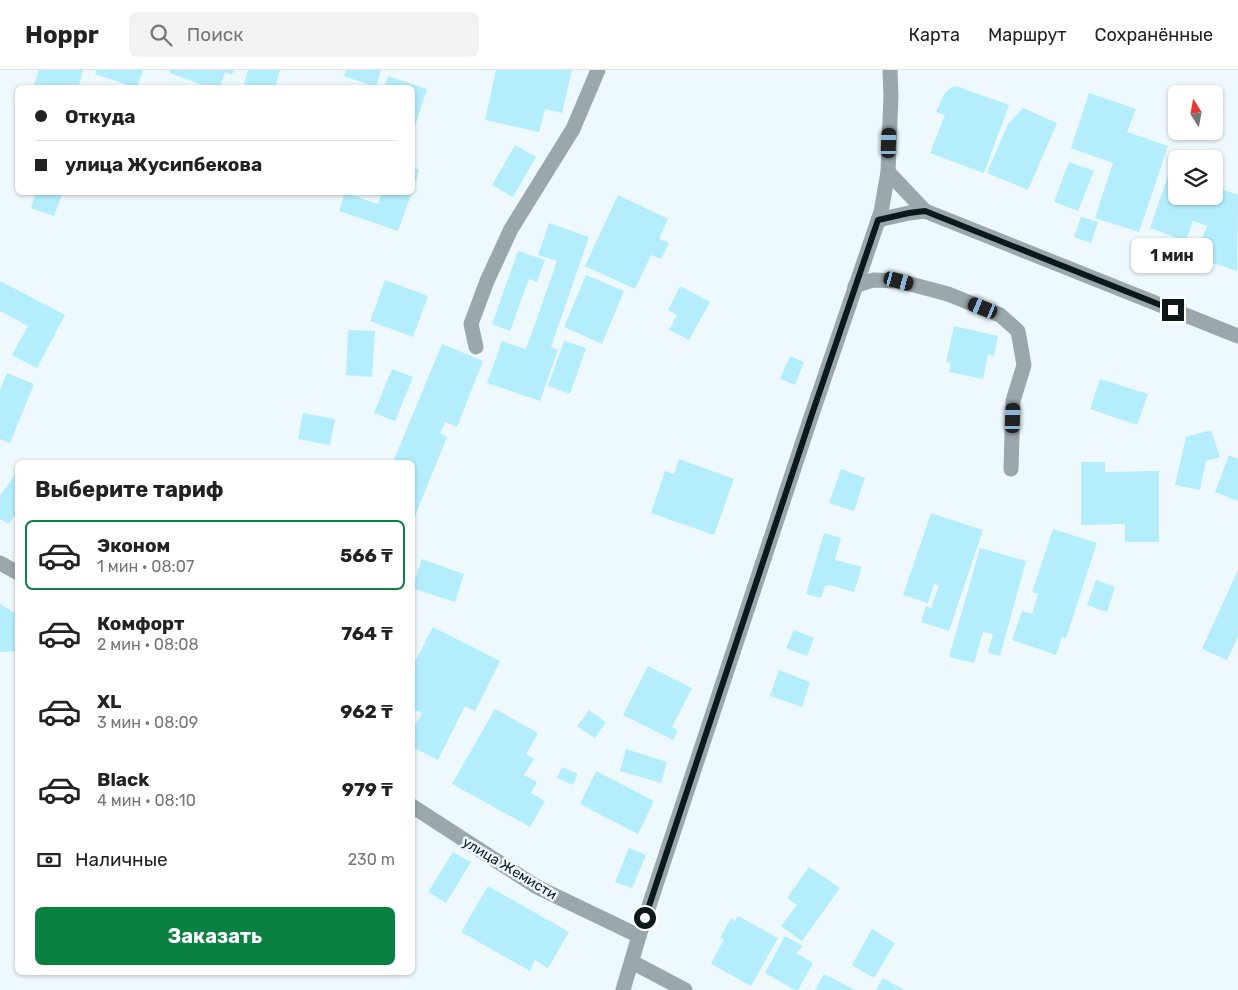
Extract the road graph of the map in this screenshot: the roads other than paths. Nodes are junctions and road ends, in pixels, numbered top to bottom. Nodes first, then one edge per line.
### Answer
1 (598, 70) edge
2 (890, 70) edge
3 (888, 172) junction
4 (925, 211) junction
5 (878, 220) junction
6 (855, 286) junction
7 (1238, 336) edge
8 (476, 347) dead end
9 (1011, 469) dead end
10 (0, 563) edge
11 (15, 571) edge
12 (415, 808) edge
13 (639, 936) junction
14 (632, 962) junction
15 (623, 990) edge
16 (685, 990) edge

1 - 8 street
2 - 3 street
3 - 4 street
3 - 5 street
4 - 5 street
4 - 7 street
5 - 6 street
6 - 9 street
6 - 13 street
10 - 11 street
12 - 13 street, улица Жемисти
13 - 14 street
14 - 15 street
14 - 16 street

